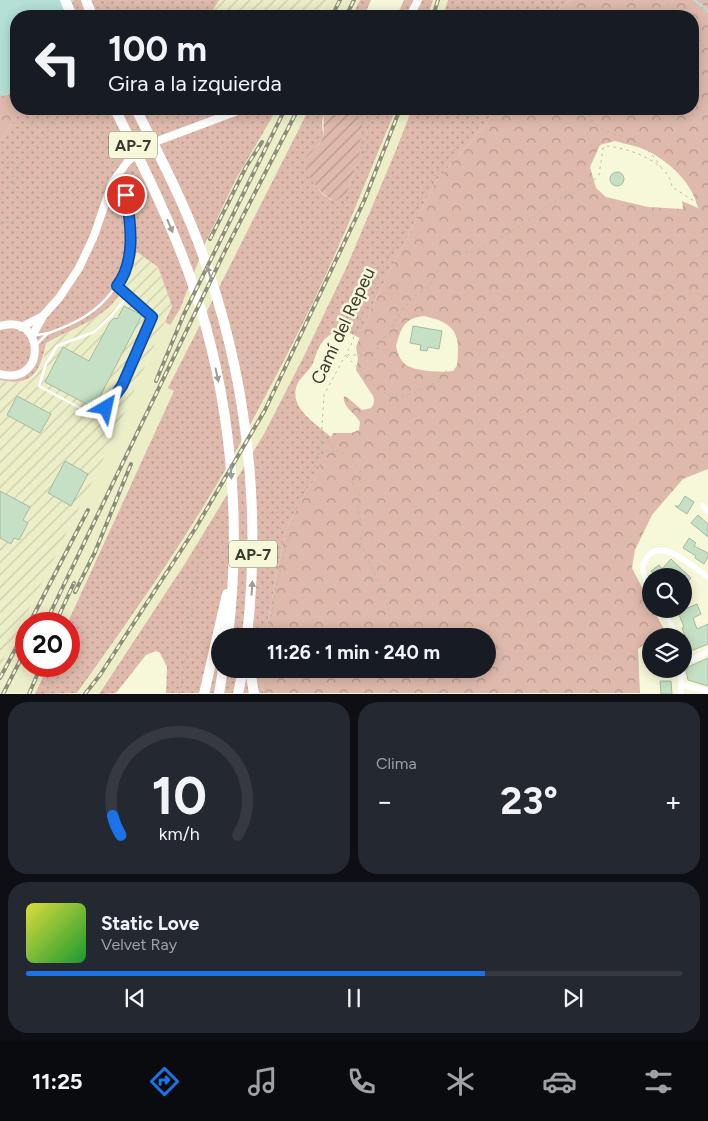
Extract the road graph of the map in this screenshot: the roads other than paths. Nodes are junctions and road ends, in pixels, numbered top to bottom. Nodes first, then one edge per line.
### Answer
1 (118, 115) edge
2 (139, 115) edge
3 (226, 115) edge
4 (126, 195) dead end
5 (117, 286) junction
6 (128, 296) junction
7 (43, 316) junction
8 (0, 326) edge
9 (22, 327) junction
10 (48, 333) junction
11 (32, 337) junction
12 (35, 346) junction
13 (0, 374) edge
14 (703, 506) dead end
15 (708, 511) edge
16 (234, 564) junction
17 (642, 568) edge
18 (708, 577) edge
19 (229, 628) edge
20 (248, 628) edge
21 (708, 652) edge
22 (692, 659) edge
23 (222, 678) edge
24 (241, 678) edge
25 (251, 678) edge
26 (681, 678) edge
27 (681, 685) junction
28 (708, 691) edge
29 (204, 694) edge
30 (219, 694) edge
31 (238, 694) edge
32 (254, 694) edge
33 (681, 694) edge

1 -> 16 highway, AP-7
20 -> 2 highway, AP-7
3 - 7 street
4 - 5 lane
5 - 6 lane
5 - 10 lane
6 - 6 lane
7 - 9 street
7 - 11 street
8 - 9 street
9 - 11 street
10 - 11 lane
10 - 12 lane
11 - 12 street
12 - 13 street
14 - 15 street
16 - 19 highway, AP-7
16 - 29 highway
17 - 18 street
21 - 22 street
23 - 30 highway
24 - 31 highway
25 - 32 highway
26 - 27 street
27 - 28 street
27 - 33 street

